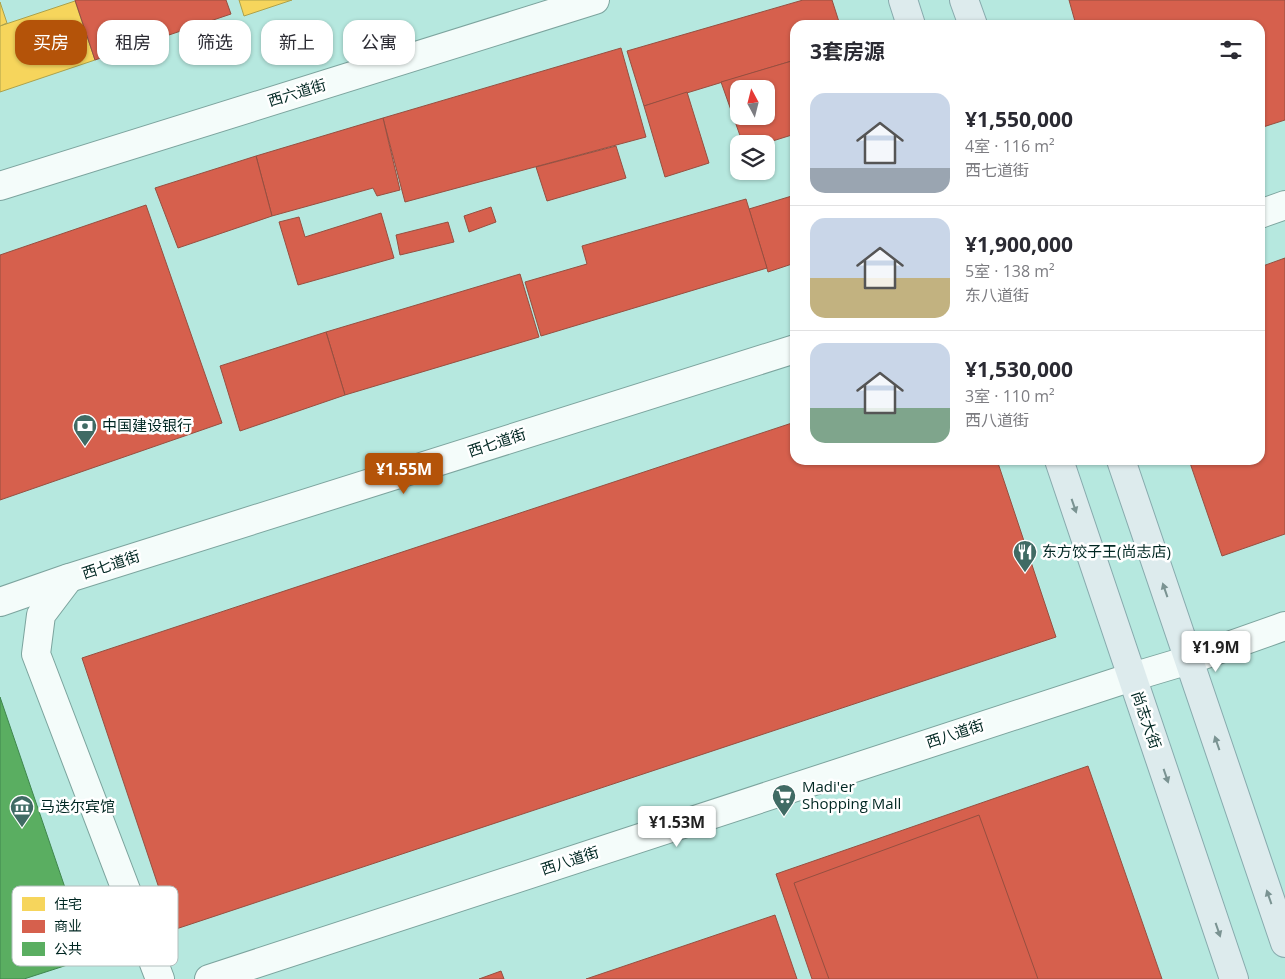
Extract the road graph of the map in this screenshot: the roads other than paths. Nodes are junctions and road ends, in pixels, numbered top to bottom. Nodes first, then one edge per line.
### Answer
1 (595, 0) edge
2 (903, 0) edge
3 (964, 0) edge
4 (910, 20) edge
5 (970, 20) edge
6 (0, 186) edge
7 (1285, 205) edge
8 (1265, 212) edge
9 (790, 351) edge
10 (1061, 465) edge
11 (1122, 465) edge
12 (69, 578) junction
13 (0, 602) edge
14 (1285, 626) edge
15 (1189, 660) junction
16 (1132, 677) junction
17 (125, 886) edge
18 (1285, 943) edge
19 (155, 966) edge
20 (160, 979) edge
21 (209, 979) edge
22 (1234, 979) edge

1 - 6 street, 西六道街
2 - 4 main road
3 - 5 main road
7 - 8 street
9 - 12 street, 西七道街
10 -> 16 main road, 尚志大街
15 -> 11 main road
12 - 13 street, 西七道街
12 - 17 street
14 - 15 street, 西八道街
15 - 16 street, 西八道街
18 -> 15 main road
16 - 21 street, 西八道街
16 -> 22 main road, 尚志大街
19 - 20 street

